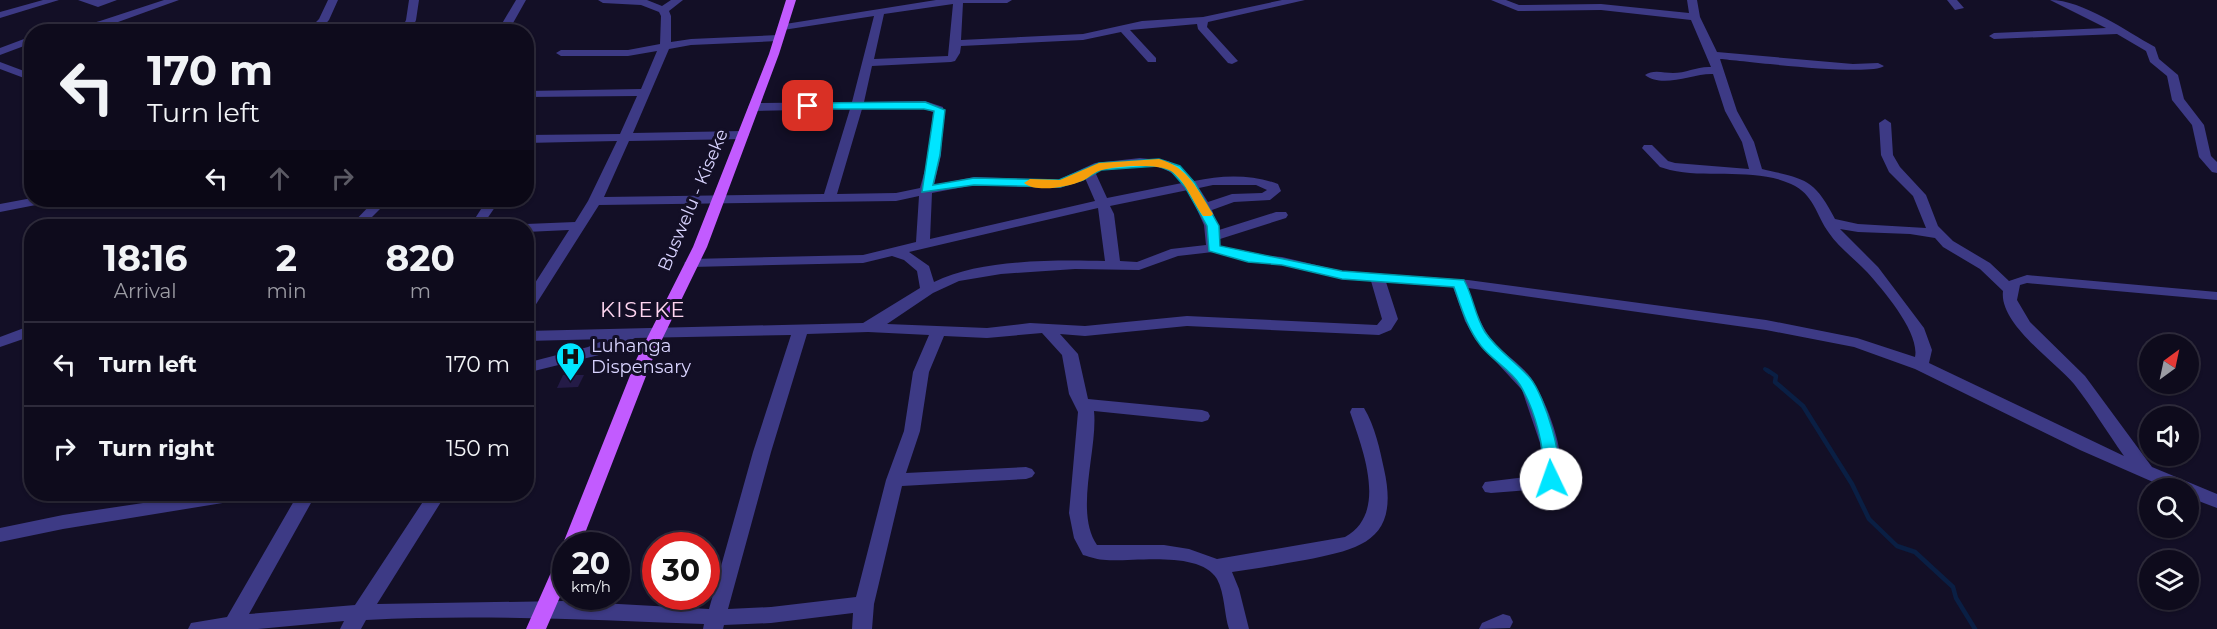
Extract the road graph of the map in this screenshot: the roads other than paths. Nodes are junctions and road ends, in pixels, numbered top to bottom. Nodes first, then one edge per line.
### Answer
1 (54, 0) edge
2 (83, 0) edge
3 (112, 0) edge
4 (174, 0) edge
5 (333, 0) edge
6 (414, 0) edge
7 (521, 0) edge
8 (603, 0) edge
9 (678, 0) edge
10 (791, 0) edge
11 (959, 0) edge
12 (1006, 0) edge
13 (1300, 0) edge
14 (1496, 0) edge
15 (1692, 0) edge
16 (2055, 0) edge
17 (650, 2) edge
18 (663, 10) junction
19 (880, 11) junction
20 (0, 15) edge
21 (1695, 17) junction
22 (1203, 20) junction
23 (103, 24) edge
24 (320, 24) edge
25 (409, 24) edge
26 (507, 24) edge
27 (1123, 28) junction
28 (2120, 31) junction
29 (781, 32) junction
30 (1994, 36) dead end
31 (24, 42) edge
32 (954, 43) junction
33 (665, 46) junction
34 (0, 52) edge
35 (561, 53) dead end
36 (1713, 55) junction
37 (1152, 60) dead end
38 (1232, 61) dead end
39 (868, 63) junction
40 (0, 65) edge
41 (1878, 66) dead end
42 (1719, 71) junction
43 (24, 75) edge
44 (1651, 75) dead end
45 (646, 92) junction
46 (534, 93) edge
47 (857, 105) junction
48 (754, 107) junction
49 (1885, 123) dead end
50 (743, 135) junction
51 (625, 137) junction
52 (534, 139) edge
53 (1648, 148) dead end
54 (2217, 169) edge
55 (1091, 171) junction
56 (1758, 173) junction
57 (1190, 186) junction
58 (926, 190) junction
59 (830, 197) junction
60 (595, 201) junction
61 (718, 201) junction
62 (24, 203) edge
63 (1103, 203) junction
64 (375, 207) edge
65 (0, 208) edge
66 (1204, 208) junction
67 (1281, 215) dead end
68 (363, 219) edge
69 (1831, 222) junction
70 (580, 226) junction
71 (534, 228) edge
72 (1938, 235) junction
73 (1214, 242) junction
74 (923, 244) junction
75 (894, 252) junction
76 (691, 263) junction
77 (1113, 266) junction
78 (1377, 277) junction
79 (1459, 283) junction
80 (928, 290) junction
81 (2010, 290) junction
82 (2217, 296) edge
83 (534, 297) edge
84 (801, 328) junction
85 (866, 328) junction
86 (1047, 330) junction
87 (24, 333) edge
88 (631, 333) junction
89 (656, 333) junction
90 (938, 333) junction
91 (534, 336) edge
92 (0, 342) edge
93 (1921, 365) junction
94 (534, 366) edge
95 (1083, 404) junction
96 (1358, 412) dead end
97 (1202, 416) dead end
98 (1026, 473) dead end
99 (2148, 474) junction
100 (2158, 478) edge
101 (895, 480) junction
102 (1491, 487) dead end
103 (2199, 494) edge
104 (196, 501) edge
105 (303, 501) edge
106 (432, 501) edge
107 (2217, 501) edge
108 (577, 532) edge
109 (0, 535) edge
110 (1217, 566) junction
111 (552, 592) edge
112 (864, 604) junction
113 (545, 609) junction
114 (355, 622) edge
115 (234, 623) junction
116 (715, 623) edge
117 (198, 629) edge
118 (536, 629) edge
119 (862, 629) edge
120 (1239, 629) edge

1 - 20 street
2 - 3 street
4 - 23 street
5 - 24 street
6 - 25 street
7 - 26 street
8 - 17 street
9 - 18 street
10 - 29 main road, Buswelu - Kiseke
11 - 12 street
11 - 19 street
11 - 32 street
13 - 22 street
14 - 21 street
15 - 21 street
16 - 28 street
17 - 18 street
18 - 33 street
19 - 29 street
19 - 39 street
21 - 36 street
22 - 27 street
22 - 38 street
27 - 32 street
27 - 37 street
28 - 30 street
28 - 54 street
29 - 33 street
29 - 48 main road, Buswelu - Kiseke
31 - 34 street
32 - 39 street
33 - 35 street
33 - 45 street
36 - 41 street
36 - 42 street
39 - 47 street
40 - 43 street
42 - 44 street
42 - 56 street
45 - 46 street
45 - 51 street
47 - 48 street
47 - 58 street
47 - 59 street
48 - 50 main road, Buswelu - Kiseke
49 - 72 street
50 - 51 street
50 - 61 main road, Buswelu - Kiseke
51 - 52 street
51 - 60 street
53 - 56 street
55 - 57 street
55 - 58 street
55 - 63 street
56 - 69 street
57 - 63 street
57 - 66 street
57 - 66 street
58 - 59 street
58 - 74 street
59 - 61 street
60 - 61 street
60 - 70 street
61 - 76 main road, Buswelu - Kiseke
62 - 65 street
63 - 74 street
63 - 77 street
64 - 68 street
66 - 73 street
67 - 73 street
69 - 72 street
69 - 93 street
70 - 71 street
70 - 83 street
72 - 81 street
73 - 77 street
73 - 78 street
74 - 75 street
75 - 76 street
75 - 80 street
76 - 89 main road, Buswelu - Kiseke
77 - 80 street
78 - 79 street
78 - 86 street
79 - 93 street
79 - 102 street
80 - 85 street
81 - 82 street
81 - 99 street
84 - 85 street
84 - 89 street
84 - 116 street
85 - 90 street
86 - 90 street
86 - 95 street
87 - 92 street
88 - 89 street
88 - 91 street
88 - 94 street
89 - 108 main road, Buswelu - Kiseke
90 - 101 street
93 - 99 street
95 - 97 street
95 - 110 street
96 - 110 street
98 - 101 street
99 - 100 street
101 - 112 street
103 - 107 street
104 - 109 street
105 - 115 street
106 - 114 street
110 - 120 street
111 - 113 main road
112 - 116 street
112 - 119 street
113 - 114 street
113 - 116 street
113 - 118 main road
114 - 115 street
115 - 117 street

